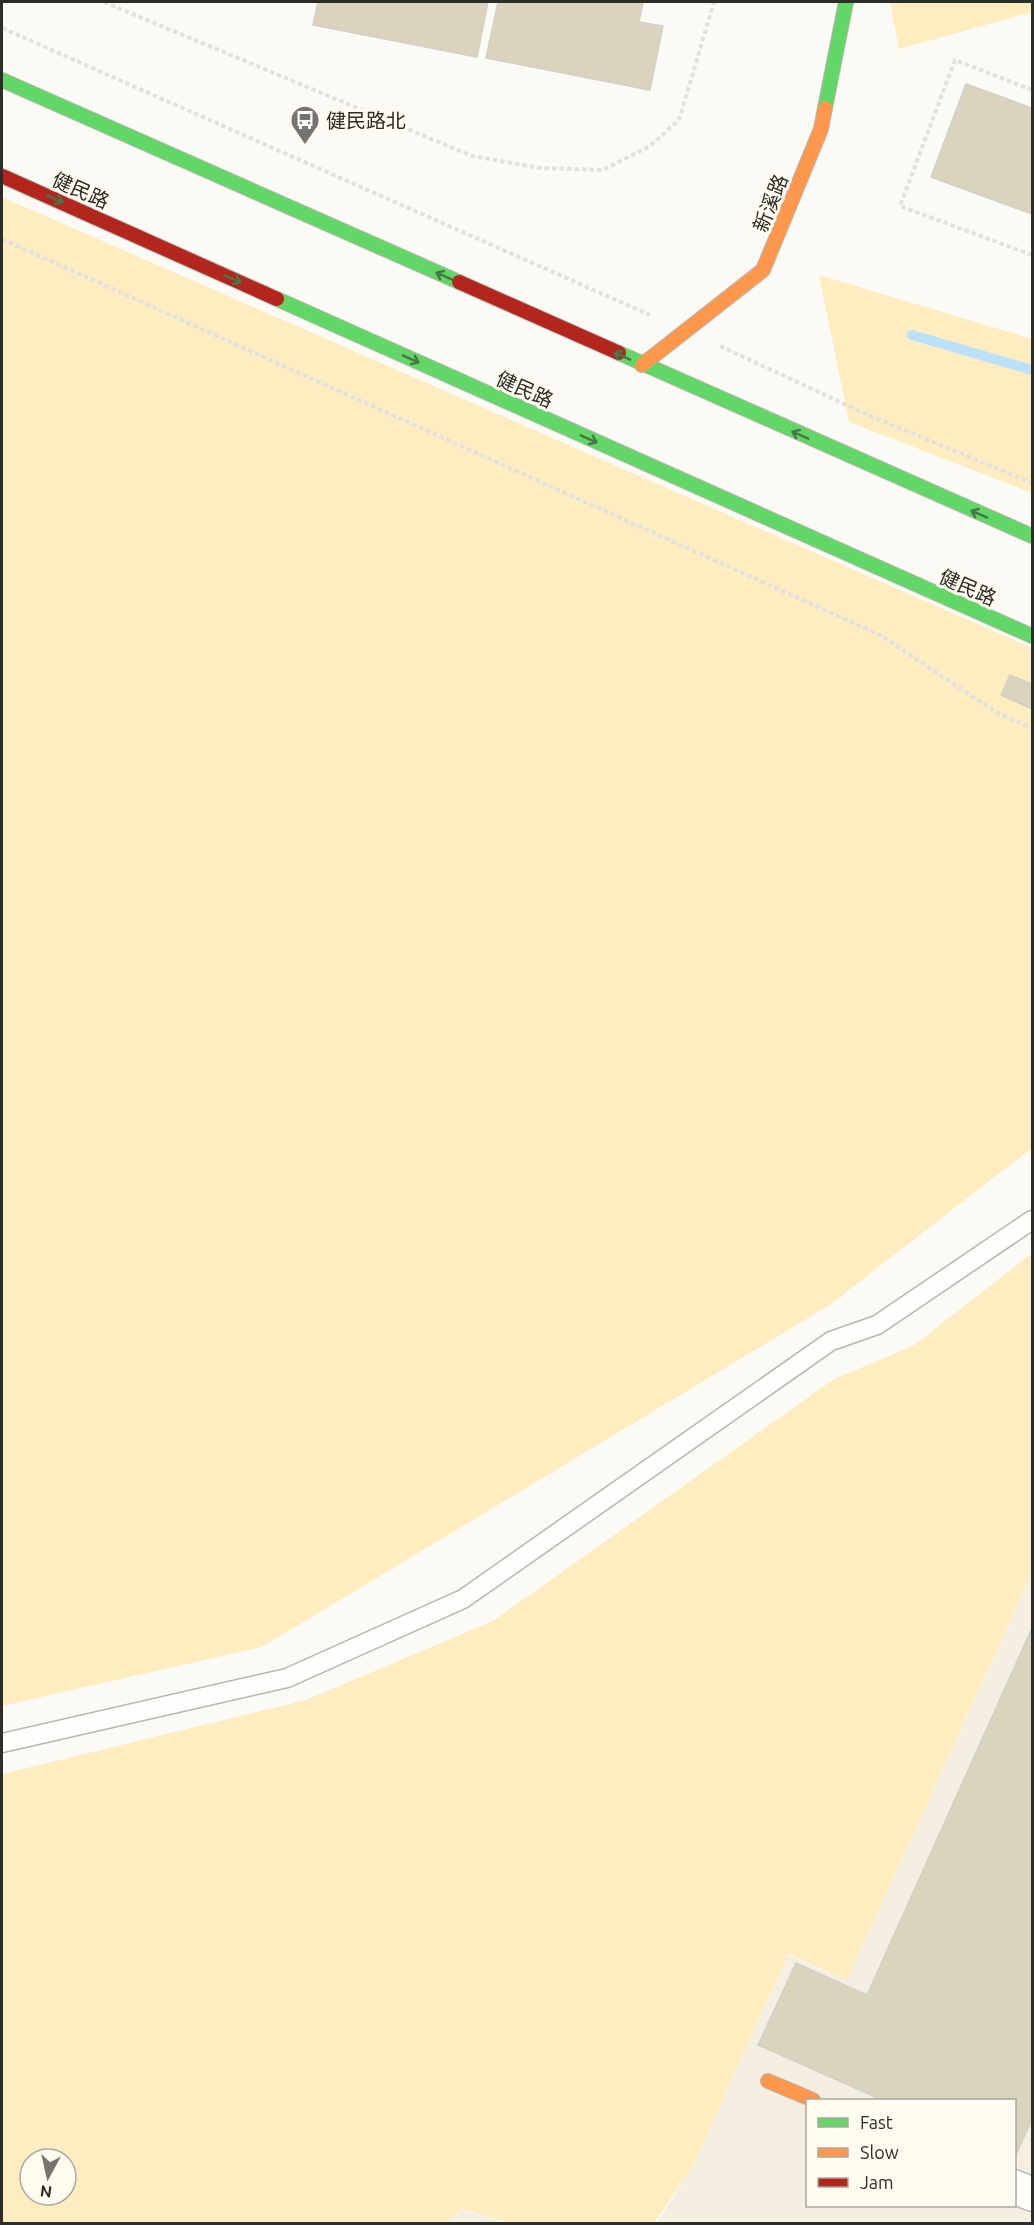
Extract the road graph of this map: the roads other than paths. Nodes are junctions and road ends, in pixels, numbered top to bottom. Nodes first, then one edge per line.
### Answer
1 (846, 2) edge
2 (2, 80) edge
3 (2, 176) edge
4 (642, 364) junction
5 (1032, 536) edge
6 (1032, 636) edge
7 (1032, 1220) edge
8 (2, 1743) edge
9 (768, 2081) dead end
10 (811, 2099) edge
11 (1016, 2188) edge
12 (1032, 2194) edge

1 - 4 main road, 新溪路
4 -> 2 main road
3 -> 6 main road, 健民路
5 -> 4 main road
7 - 8 lane
9 - 10 main road
11 - 12 street

